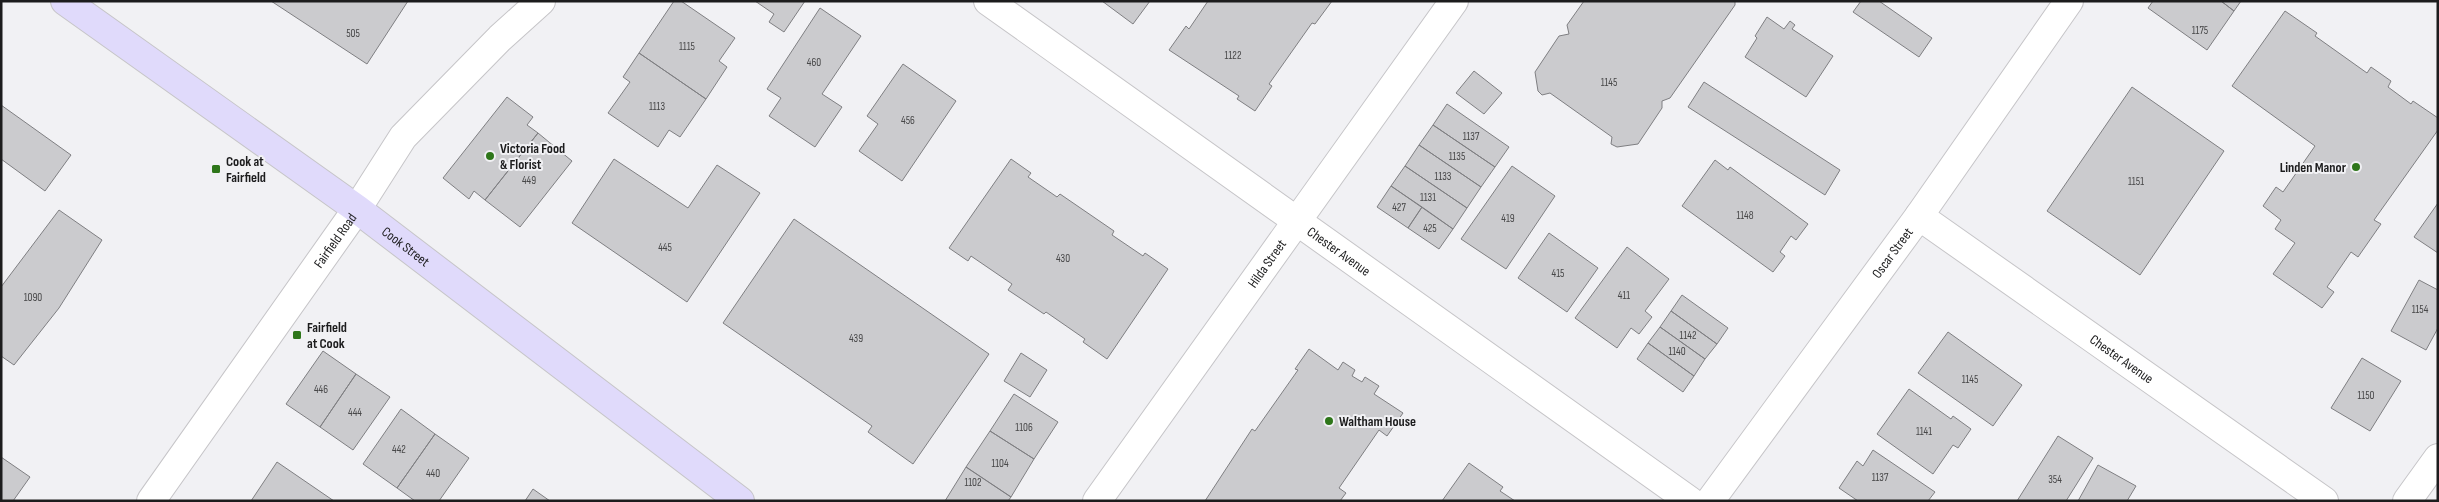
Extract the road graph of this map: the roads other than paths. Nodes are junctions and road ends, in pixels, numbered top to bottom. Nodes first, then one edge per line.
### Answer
1 (65, 1) edge
2 (541, 1) edge
3 (988, 1) edge
4 (1454, 1) edge
5 (2069, 1) edge
6 (357, 210) junction
7 (1919, 216) junction
8 (1297, 220) junction
9 (2438, 458) edge
10 (151, 501) edge
11 (740, 501) edge
12 (1097, 501) edge
13 (1690, 501) edge
14 (1710, 501) edge
15 (2324, 501) edge
16 (2407, 501) edge

1 - 6 main road, Cook Street
2 - 6 street, Fairfield Road
3 - 8 street, Chester Avenue
4 - 8 street, Hilda Street
5 - 7 street, Oscar Street
6 - 10 street, Fairfield Road
6 - 11 main road, Cook Street
7 - 14 street, Oscar Street
7 - 15 street, Chester Avenue
8 - 12 street, Hilda Street
8 - 13 street, Chester Avenue
9 - 16 street

